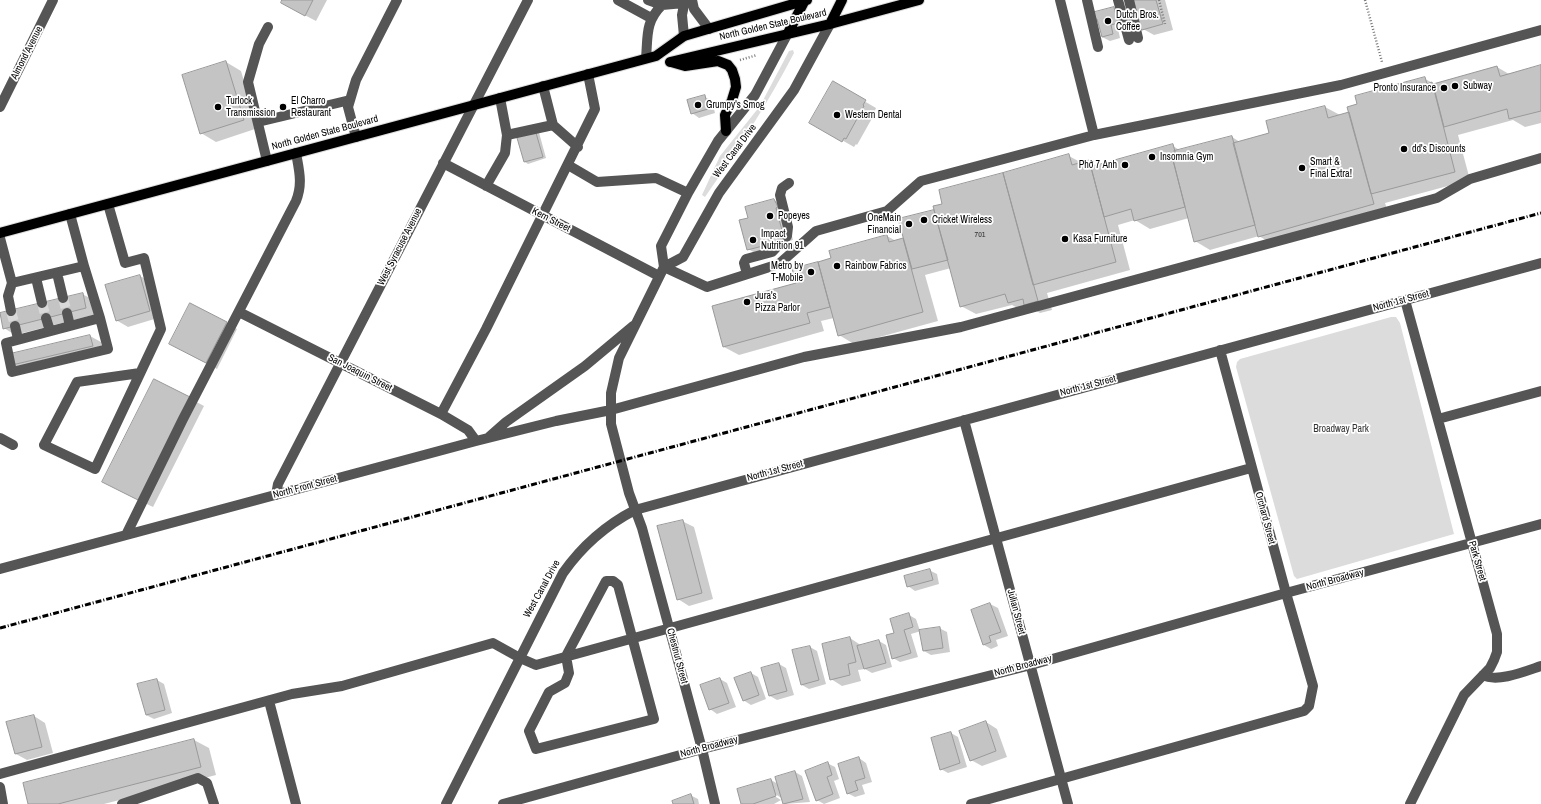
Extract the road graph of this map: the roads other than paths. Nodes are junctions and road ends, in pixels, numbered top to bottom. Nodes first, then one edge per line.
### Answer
1 (53, 0) edge
2 (397, 0) edge
3 (528, 0) edge
4 (618, 0) edge
5 (649, 0) edge
6 (806, 0) edge
7 (842, 0) edge
8 (919, 0) edge
9 (1060, 0) edge
10 (1118, 0) edge
11 (1129, 0) edge
12 (687, 1) edge
13 (1088, 1) edge
14 (662, 6) junction
15 (651, 18) junction
16 (830, 24) junction
17 (268, 28) dead end
18 (709, 29) junction
19 (1541, 30) edge
20 (788, 33) junction
21 (684, 36) junction
22 (1098, 47) dead end
23 (651, 57) junction
24 (670, 62) junction
25 (588, 74) junction
26 (543, 86) junction
27 (500, 98) junction
28 (350, 100) junction
29 (473, 105) junction
30 (0, 107) edge
31 (258, 122) junction
32 (553, 125) junction
33 (726, 130) junction
34 (507, 135) junction
35 (1094, 135) junction
36 (356, 137) junction
37 (578, 147) junction
38 (296, 153) junction
39 (1541, 158) edge
40 (268, 161) junction
41 (444, 163) junction
42 (568, 165) junction
43 (789, 183) dead end
44 (486, 186) junction
45 (688, 193) junction
46 (108, 204) junction
47 (70, 214) junction
48 (543, 216) junction
49 (0, 233) edge
50 (0, 238) edge
51 (1541, 263) edge
52 (84, 266) junction
53 (662, 272) junction
54 (57, 273) junction
55 (747, 274) junction
56 (36, 278) junction
57 (12, 283) junction
58 (63, 298) tunnel mouth
59 (1405, 300) junction
60 (42, 303) tunnel mouth
61 (11, 311) tunnel mouth
62 (239, 312) junction
63 (67, 313) tunnel mouth
64 (46, 318) tunnel mouth
65 (100, 318) junction
66 (636, 323) junction
67 (15, 326) tunnel mouth
68 (70, 326) junction
69 (50, 331) junction
70 (18, 339) junction
71 (1220, 350) junction
72 (340, 363) junction
73 (140, 373) junction
74 (1541, 391) edge
75 (610, 410) junction
76 (441, 414) junction
77 (964, 420) junction
78 (1438, 420) junction
79 (489, 437) junction
80 (0, 438) edge
81 (476, 441) junction
82 (14, 444) dead end
83 (1251, 468) junction
84 (276, 495) junction
85 (635, 510) junction
86 (1541, 524) edge
87 (126, 535) junction
88 (997, 539) junction
89 (1471, 542) junction
90 (0, 569) edge
91 (1286, 593) junction
92 (670, 628) junction
93 (632, 638) junction
94 (566, 656) junction
95 (520, 658) junction
96 (1031, 665) junction
97 (1541, 666) edge
98 (1483, 676) junction
99 (269, 701) junction
100 (702, 749) junction
101 (0, 774) edge
102 (1062, 779) junction
103 (0, 787) edge
104 (3, 804) edge
105 (122, 804) edge
106 (214, 804) edge
107 (296, 804) edge
108 (446, 804) edge
109 (503, 804) edge
110 (715, 804) edge
111 (971, 804) edge
112 (1068, 804) edge
113 (1410, 804) edge

1 - 30 street, Almond Avenue
2 - 28 street
3 - 29 street, West Syracuse Avenue
4 - 15 street
5 - 14 street
6 - 18 main road, North Golden State Boulevard
6 - 20 main road, West Canal Drive
7 - 16 main road, West Canal Drive
8 - 16 main road, North Golden State Boulevard
9 - 35 street
10 - 11 street
12 - 14 street
12 - 18 street
12 - 21 street
13 - 22 street
14 - 15 street
15 - 23 street
16 - 20 main road, North Golden State Boulevard
16 - 53 street, West Canal Drive
17 - 31 street
18 - 21 main road, North Golden State Boulevard
19 - 35 street, Kern Street
20 - 24 main road, North Golden State Boulevard
20 - 33 street, West Canal Drive
21 - 23 main road, North Golden State Boulevard
23 - 24 main road
23 - 25 main road, North Golden State Boulevard
24 - 33 main road
25 - 26 main road, North Golden State Boulevard
25 - 37 street
26 - 27 main road, North Golden State Boulevard
26 - 32 street
27 - 29 main road, North Golden State Boulevard
27 - 34 street
28 - 31 street
28 - 36 street
29 - 36 main road, North Golden State Boulevard
29 - 41 street, West Syracuse Avenue
31 - 40 street
32 - 34 street
32 - 37 street
33 - 45 street, West Canal Drive
34 - 44 street
35 - 55 street, Kern Street
36 - 38 main road, North Golden State Boulevard
37 - 42 street
38 - 40 main road, North Golden State Boulevard
38 - 62 street
39 - 75 street, North Front Street
40 - 46 main road, North Golden State Boulevard
41 - 44 street, Kern Street
41 - 72 street, West Syracuse Avenue
42 - 45 street
42 - 48 street
43 - 55 street
44 - 48 street, Kern Street
45 - 53 street, West Canal Drive
46 - 47 main road, North Golden State Boulevard
46 - 73 street
47 - 49 main road, North Golden State Boulevard
47 - 52 street
48 - 53 street, Kern Street
48 - 76 street
50 - 57 street
51 - 59 street, North 1st Street
52 - 54 street
52 - 65 street
53 - 55 street, Kern Street
53 - 66 street
54 - 56 street
54 - 58 street
56 - 57 street
56 - 60 street
57 - 61 street
59 - 71 street, North 1st Street
59 - 78 street, Park Street
62 - 72 street, San Joaquin Street
62 - 87 street
63 - 68 street
64 - 69 street
65 - 68 street
65 - 70 street
66 - 75 street
66 - 79 street
67 - 70 street
68 - 69 street
69 - 70 street
71 - 77 street, North 1st Street
71 - 83 street, Orchard Street
72 - 76 street, San Joaquin Street
72 - 84 street, West Syracuse Avenue
73 - 73 street
74 - 78 street
75 - 79 street, North Front Street
75 - 85 street
76 - 81 street, San Joaquin Street
77 - 85 street, North 1st Street
77 - 88 street, Julian Street
78 - 89 street, Park Street
79 - 81 street, North Front Street
80 - 82 street
81 - 84 street, North Front Street
83 - 88 street
83 - 91 street, Orchard Street
84 - 87 street, North Front Street
85 - 92 street, Chestnut Street
85 - 95 street, West Canal Drive
86 - 89 street, North Broadway
87 - 90 street, North Front Street
88 - 92 street
88 - 96 street, Julian Street
89 - 91 street, North Broadway
89 - 98 street, Park Street
91 - 96 street, North Broadway
91 - 102 street, Orchard Street
92 - 93 street
92 - 100 street, Chestnut Street
93 - 94 street
93 - 94 street
93 - 94 street
94 - 95 street
95 - 99 street
95 - 108 street, West Canal Drive
96 - 100 street, North Broadway
96 - 102 street, Julian Street
97 - 98 street
98 - 113 street, Park Street
99 - 101 street
99 - 107 street
100 - 109 street, North Broadway
100 - 110 street, Chestnut Street
102 - 111 street
102 - 112 street, Julian Street
103 - 104 street
105 - 106 street

